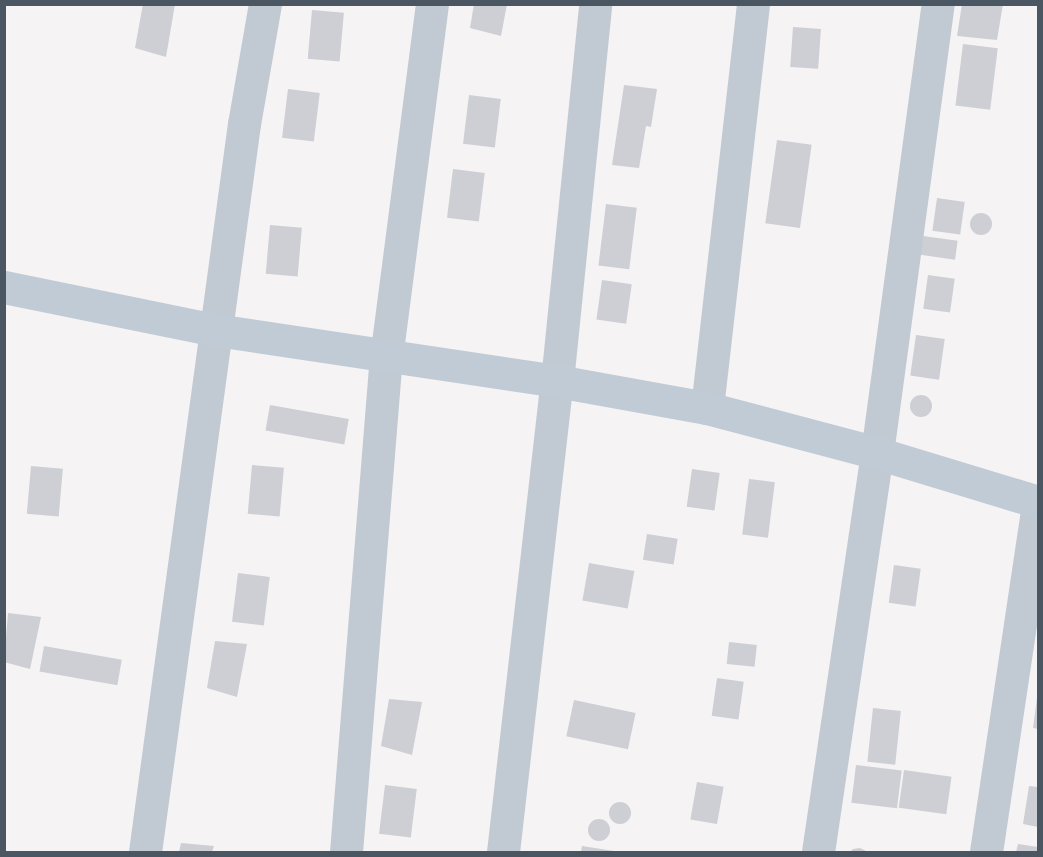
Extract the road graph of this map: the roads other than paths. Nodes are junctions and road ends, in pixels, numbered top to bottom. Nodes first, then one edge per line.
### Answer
1 (265, 4) edge
2 (432, 4) edge
3 (595, 4) edge
4 (753, 4) edge
5 (938, 4) edge
6 (4, 287) edge
7 (216, 330) junction
8 (386, 358) junction
9 (557, 381) junction
10 (707, 408) junction
11 (877, 453) junction
12 (1038, 502) edge
13 (145, 852) edge
14 (346, 852) edge
15 (503, 852) edge
16 (818, 852) edge
17 (986, 852) edge

1 - 7 street
2 - 8 street
3 - 9 street
4 - 10 street
5 - 11 street
6 - 7 street
7 - 8 street
7 - 13 street
8 - 9 street
8 - 14 street
9 - 10 street
9 - 15 street
10 - 11 street
11 - 12 street
11 - 16 street
12 - 17 street

